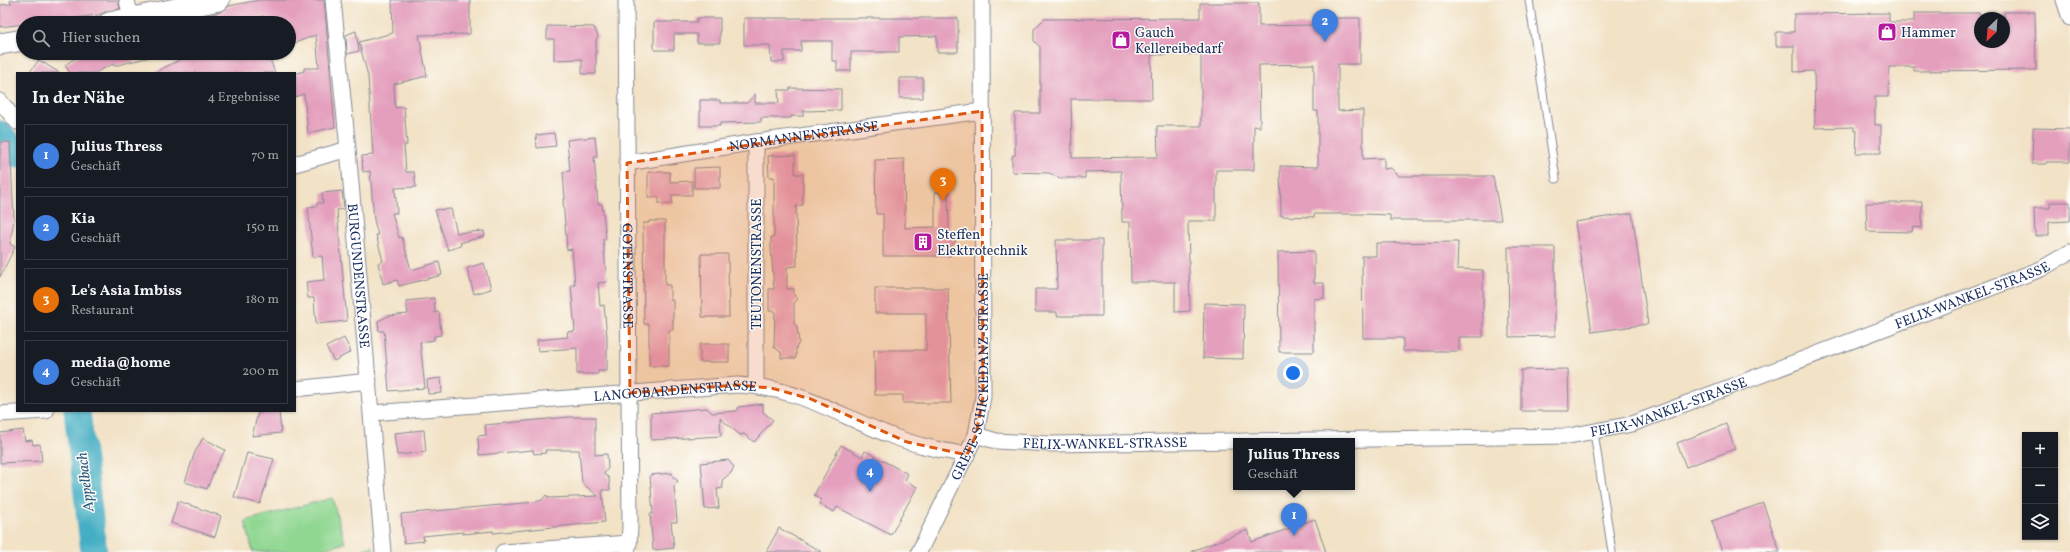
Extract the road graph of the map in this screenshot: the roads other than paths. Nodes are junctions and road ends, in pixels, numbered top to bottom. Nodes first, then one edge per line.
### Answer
1 (219, 0) edge
2 (333, 0) edge
3 (626, 0) edge
4 (982, 0) edge
5 (1529, 0) edge
6 (2064, 0) edge
7 (129, 9) edge
8 (119, 16) edge
9 (2070, 18) edge
10 (16, 41) edge
11 (0, 44) edge
12 (0, 101) edge
13 (982, 110) junction
14 (16, 121) edge
15 (756, 142) junction
16 (348, 149) junction
17 (627, 163) junction
18 (296, 164) edge
19 (1556, 179) dead end
20 (2070, 252) edge
21 (369, 381) junction
22 (756, 386) junction
23 (296, 389) edge
24 (630, 393) junction
25 (31, 412) edge
26 (372, 413) junction
27 (0, 414) edge
28 (1594, 432) junction
29 (976, 435) junction
30 (1355, 439) edge
31 (1233, 441) edge
32 (967, 455) junction
33 (628, 547) edge
34 (383, 552) edge
35 (503, 552) edge
36 (919, 552) edge
37 (1612, 552) edge

1 - 7 street
2 - 16 street, BURGUNDENSTRASSE
3 - 17 street, GOTENSTRASSE
4 - 13 street, GRETE-SCHICKEDANZ-STRASSE
5 - 19 lane
6 - 9 street
7 - 8 street
10 - 11 street
12 - 14 street
13 - 15 street, NORMANNENSTRASSE
13 - 29 street, GRETE-SCHICKEDANZ-STRASSE
15 - 17 street, NORMANNENSTRASSE
15 - 22 street, TEUTONENSTRASSE
16 - 18 street
16 - 21 street, BURGUNDENSTRASSE
17 - 24 street, GOTENSTRASSE
20 - 28 street, FELIX-WANKEL-STRASSE
21 - 23 street
21 - 26 street, BURGUNDENSTRASSE
22 - 24 street, LANGOBARDENSTRASSE
22 - 32 street, LANGOBARDENSTRASSE
24 - 26 street, LANGOBARDENSTRASSE
24 - 33 street, GOTENSTRASSE
25 - 27 street
26 - 34 street, BURGUNDENSTRASSE
28 - 30 street, FELIX-WANKEL-STRASSE
28 - 37 lane
29 - 31 street, FELIX-WANKEL-STRASSE
29 - 32 street, GRETE-SCHICKEDANZ-STRASSE
32 - 36 street, GRETE-SCHICKEDANZ-STRASSE
33 - 35 street

